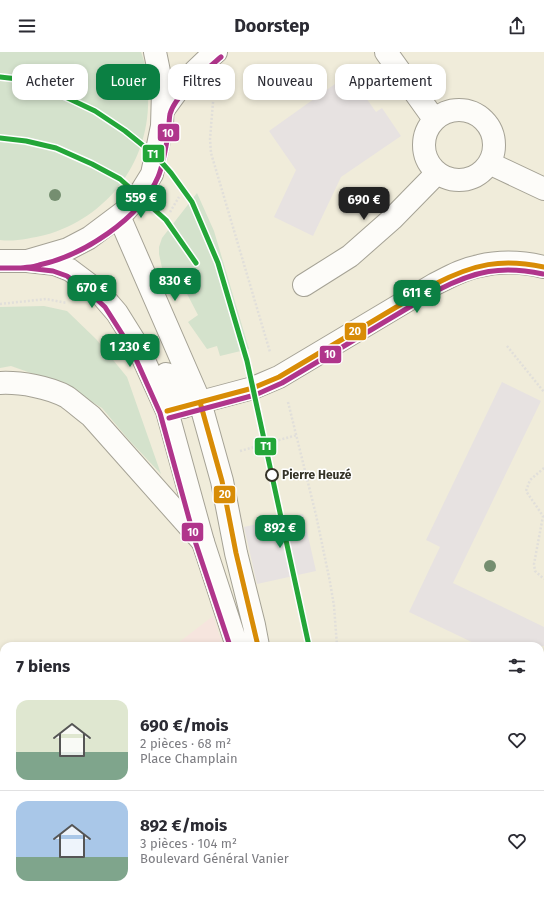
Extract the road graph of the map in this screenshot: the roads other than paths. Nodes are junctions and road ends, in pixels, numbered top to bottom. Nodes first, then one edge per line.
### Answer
1 (155, 52) edge
2 (216, 52) edge
3 (386, 52) edge
4 (164, 109) junction
5 (434, 119) junction
6 (489, 163) junction
7 (437, 173) junction
8 (544, 189) edge
9 (119, 216) junction
10 (0, 261) edge
11 (27, 261) junction
12 (540, 266) edge
13 (304, 285) dead end
14 (0, 383) edge
15 (183, 407) junction
16 (203, 542) junction
17 (236, 642) edge
18 (257, 642) edge

1 - 4 main road
2 - 4 main road
3 - 5 main road
4 - 9 main road
5 - 6 main road
5 - 7 main road
6 - 7 main road
6 - 8 main road
7 - 13 main road
9 - 11 main road
9 - 15 main road
10 - 11 main road
11 - 15 main road
12 - 15 main road
14 - 16 main road
15 - 16 main road
15 - 18 main road
16 - 17 main road

